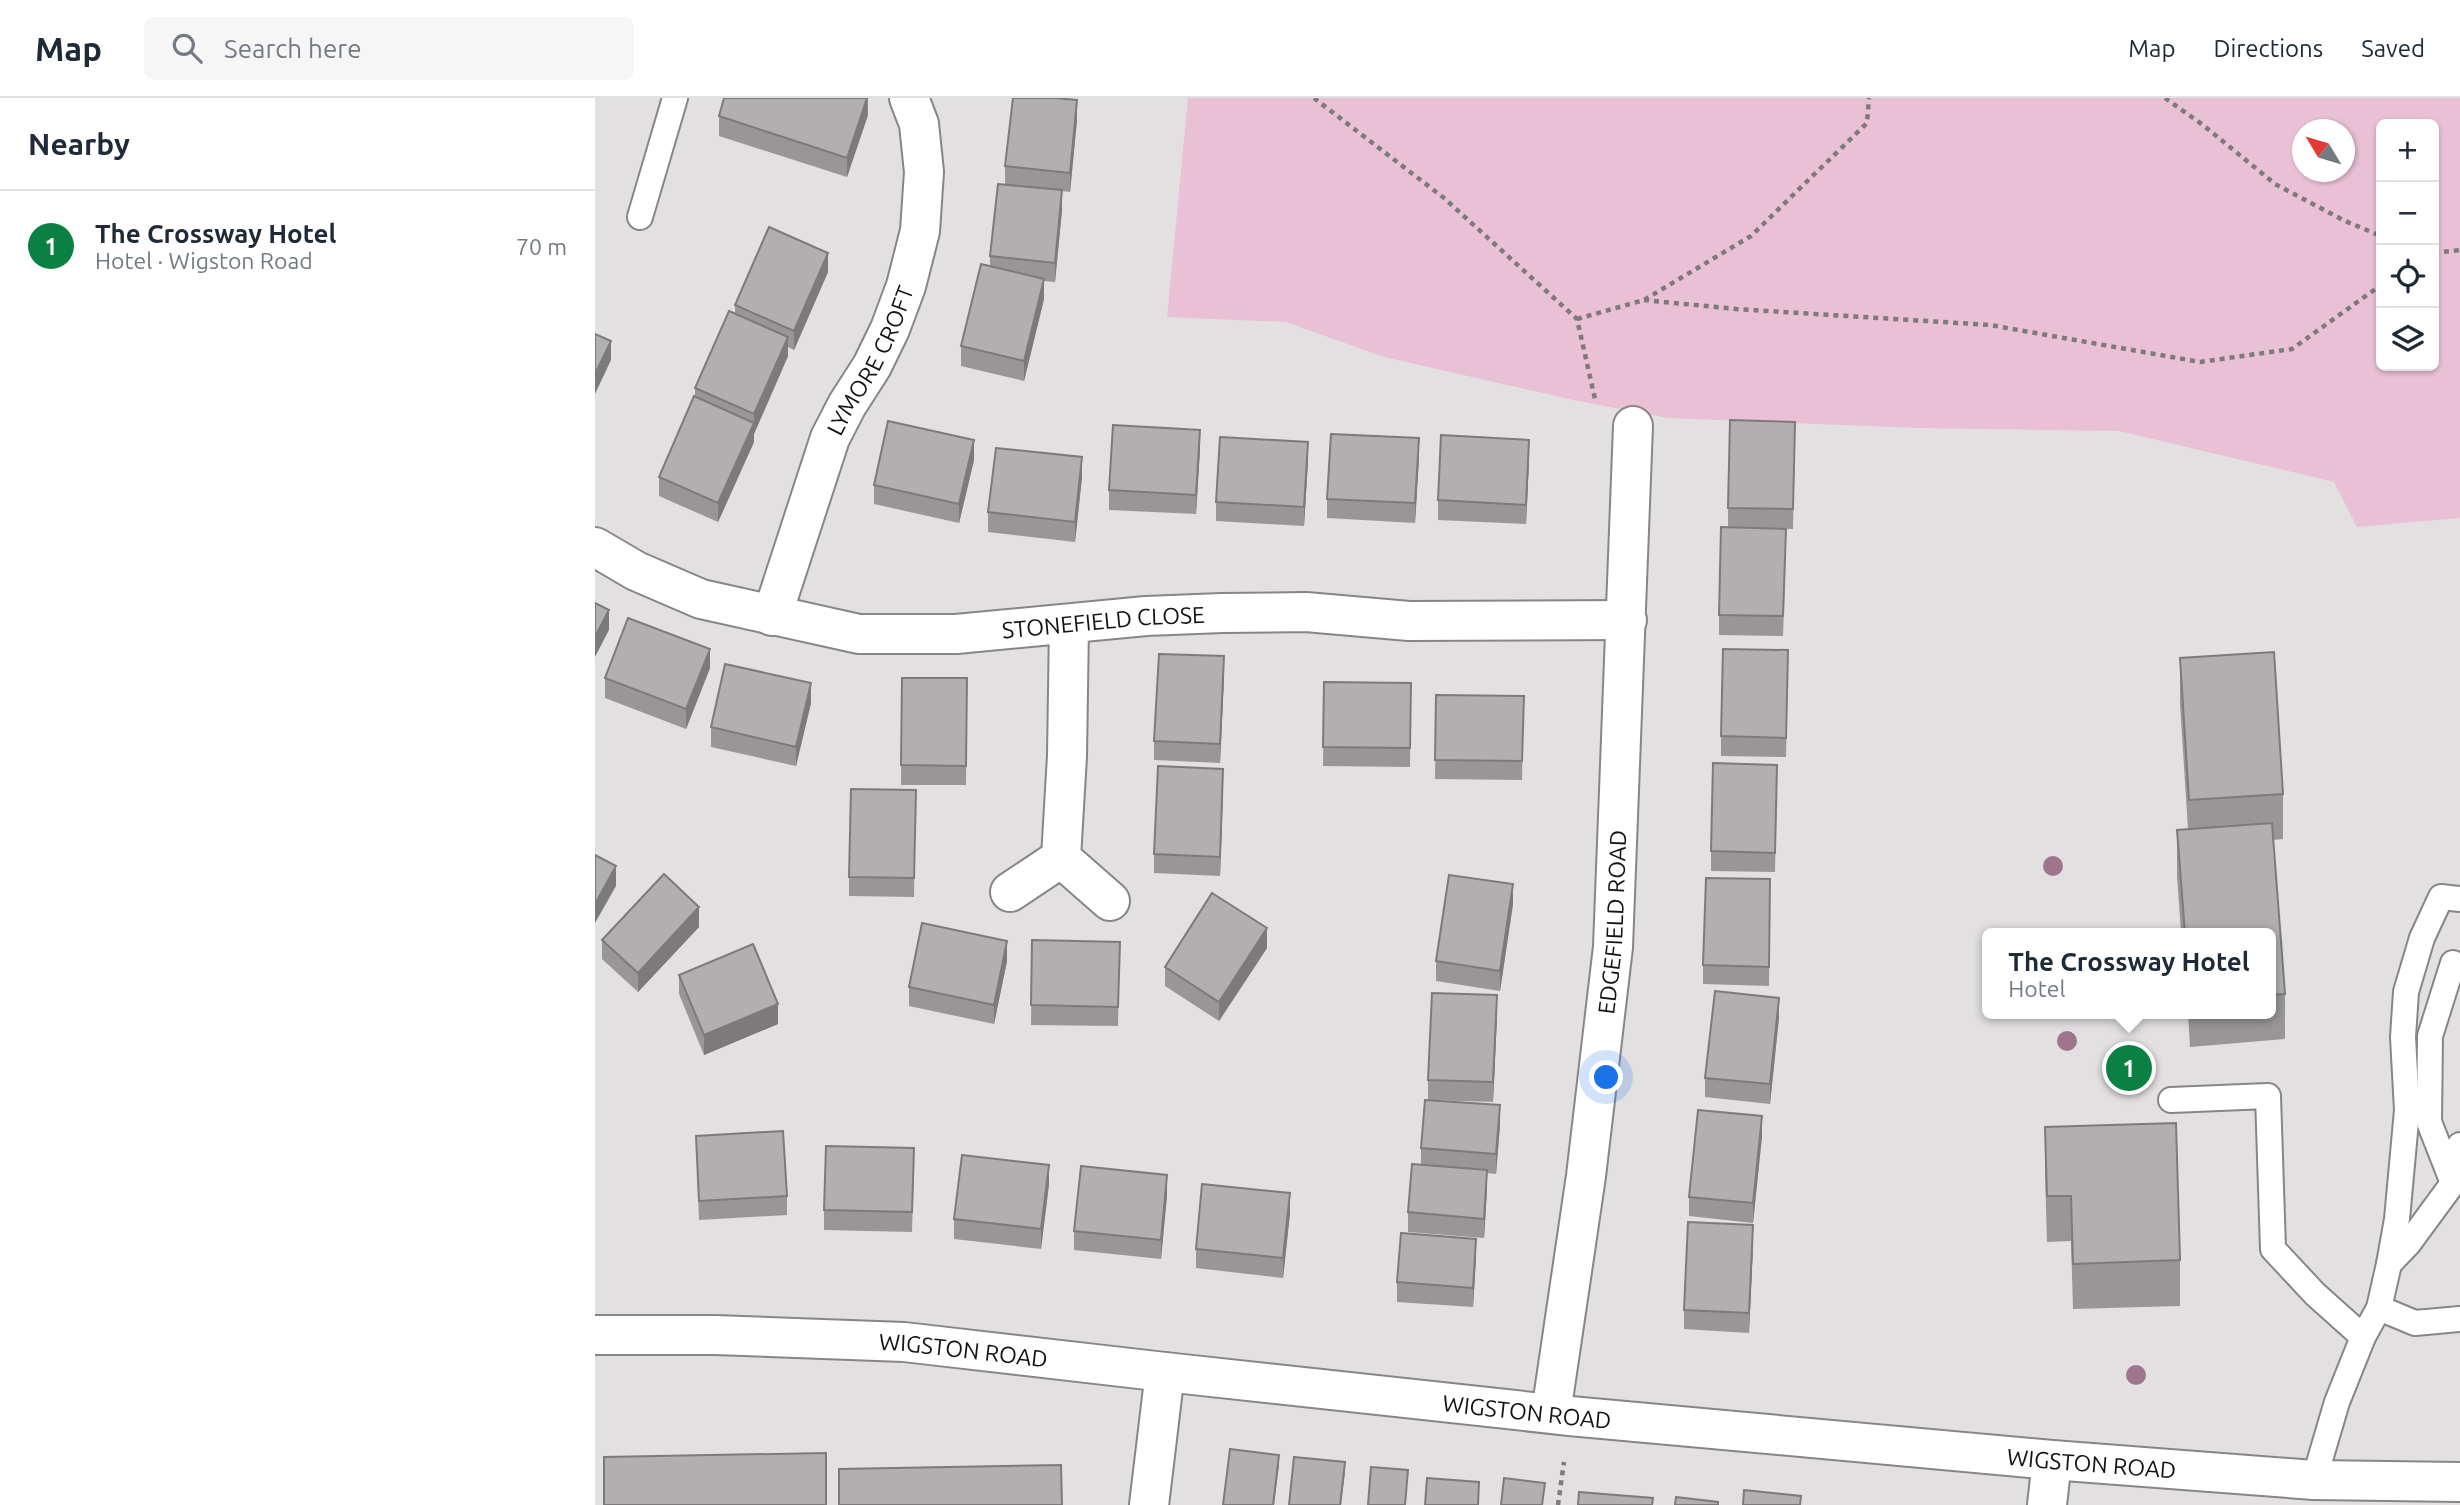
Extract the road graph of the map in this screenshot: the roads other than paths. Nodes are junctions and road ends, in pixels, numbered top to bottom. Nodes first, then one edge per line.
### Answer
1 (675, 98) edge
2 (909, 98) edge
3 (640, 217) dead end
4 (1633, 426) road end
5 (595, 547) edge
6 (772, 616) junction
7 (1627, 621) junction
8 (1069, 625) junction
9 (1061, 858) junction
10 (1010, 892) dead end
11 (2460, 899) edge
12 (1110, 901) dead end
13 (2457, 961) edge
14 (2460, 993) edge
15 (2171, 1100) dead end
16 (2460, 1145) edge
17 (2453, 1183) junction
18 (2389, 1264) junction
19 (2379, 1308) junction
20 (2460, 1319) edge
21 (595, 1335) edge
22 (2363, 1337) junction
23 (1165, 1373) junction
24 (1551, 1413) junction
25 (2052, 1460) junction
26 (2314, 1480) junction
27 (2460, 1482) edge
28 (1149, 1505) edge
29 (2047, 1505) edge

1 - 3 lane
2 - 6 street, LYMORE CROFT
4 - 7 street, EDGEFIELD ROAD
5 - 6 street, STONEFIELD CLOSE
6 - 8 street, STONEFIELD CLOSE
7 - 8 street, STONEFIELD CLOSE
7 - 24 street, EDGEFIELD ROAD
8 - 9 street
9 - 10 street
9 - 12 street
11 - 18 lane
13 - 14 lane
13 - 17 lane
15 - 22 lane
16 - 17 lane
17 - 18 lane
18 - 19 lane
19 - 20 lane
19 - 22 lane
21 - 23 street, WIGSTON ROAD
22 - 26 lane
23 - 24 street, WIGSTON ROAD
23 - 28 street
24 - 25 street, WIGSTON ROAD
25 - 26 street, WIGSTON ROAD
25 - 29 street
26 - 27 street, WIGSTON ROAD

